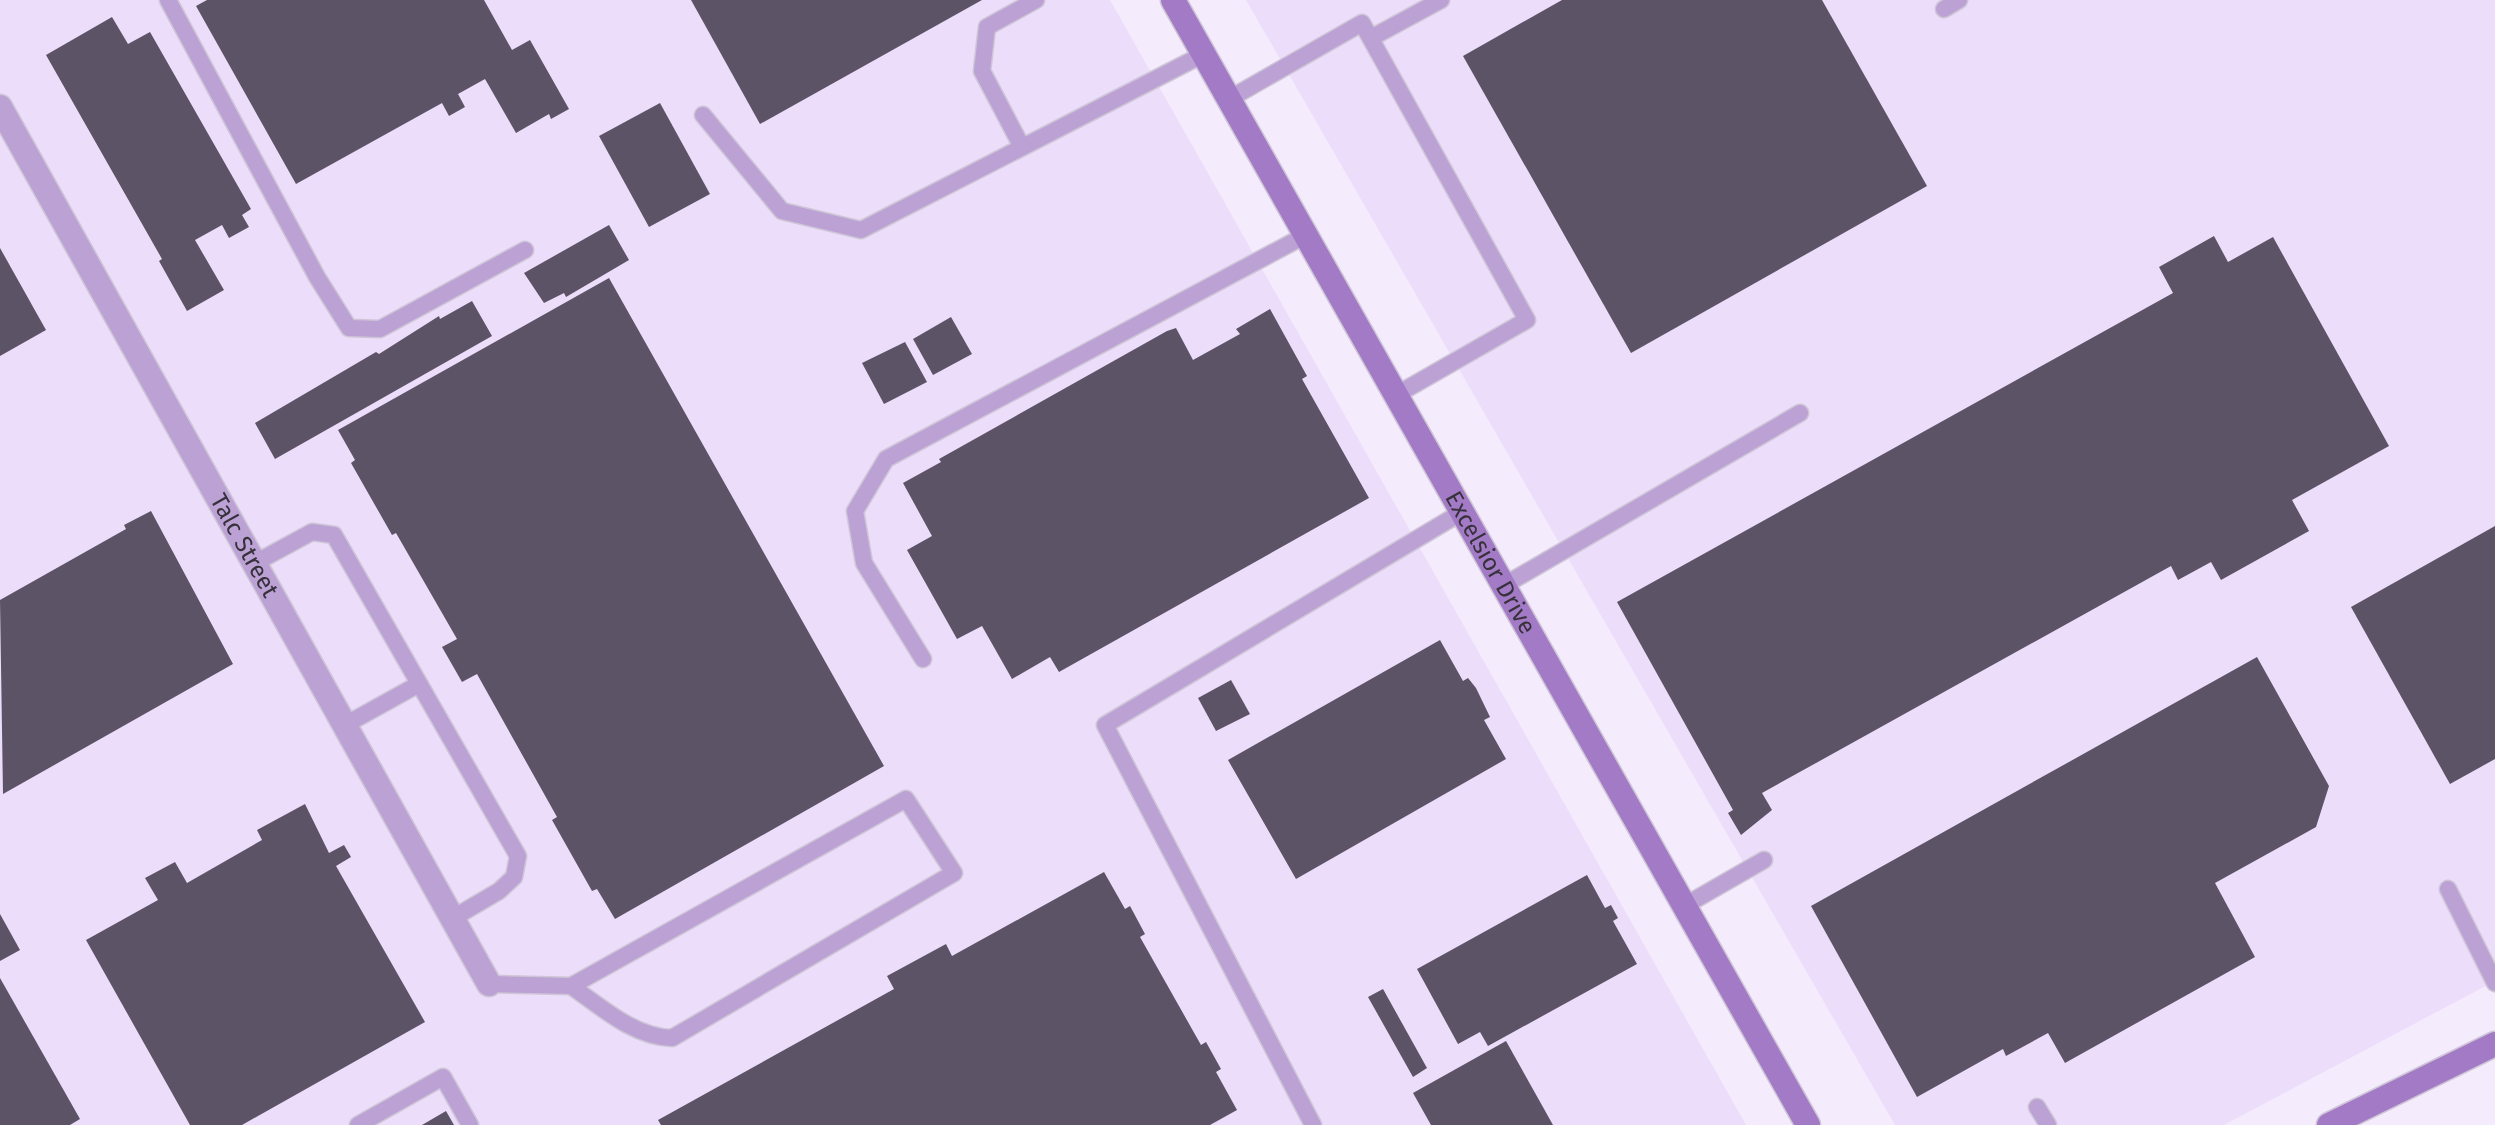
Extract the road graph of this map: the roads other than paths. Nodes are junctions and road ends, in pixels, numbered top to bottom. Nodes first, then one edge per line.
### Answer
1 (168, 0) edge
2 (1036, 0) edge
3 (1173, 0) edge
4 (1441, 0) edge
5 (1959, 0) edge
6 (1944, 9) dead end
7 (1371, 38) junction
8 (1204, 54) junction
9 (1229, 99) junction
10 (0, 107) edge
11 (703, 115) dead end
12 (1022, 147) junction
13 (1306, 235) junction
14 (525, 250) dead end
15 (1396, 395) junction
16 (1800, 413) dead end
17 (1462, 512) junction
18 (255, 563) junction
19 (1503, 586) junction
20 (923, 659) dead end
21 (419, 684) junction
22 (345, 725) junction
23 (1764, 860) dead end
24 (2448, 889) dead end
25 (1684, 906) junction
26 (453, 918) junction
27 (2495, 983) edge
28 (489, 984) joint
29 (571, 986) junction
30 (2495, 1044) edge
31 (2037, 1107) dead end
32 (358, 1125) edge
33 (470, 1125) edge
34 (1313, 1125) edge
35 (1808, 1125) edge
36 (2048, 1125) edge
37 (2329, 1125) edge

1 - 14 lane
2 - 12 lane
3 - 8 street, Excelsior Drive
4 - 7 lane
5 - 6 lane
7 - 9 lane
7 - 15 lane
8 - 9 street, Excelsior Drive
8 - 12 lane
9 - 13 street, Excelsior Drive
10 - 18 street, Talc Street
11 - 12 lane
13 - 15 street, Excelsior Drive
13 - 20 lane
15 - 17 street, Excelsior Drive
16 - 19 lane
17 - 19 street, Excelsior Drive
17 - 34 lane
18 - 21 lane
18 - 22 street, Talc Street
19 - 25 street, Excelsior Drive
21 - 22 lane
21 - 26 lane
22 - 26 street, Talc Street
23 - 25 lane
24 - 27 lane
25 - 35 street, Excelsior Drive
26 - 28 street, Talc Street
28 - 29 lane
29 - 29 lane
30 - 37 street
31 - 36 lane
32 - 33 lane

